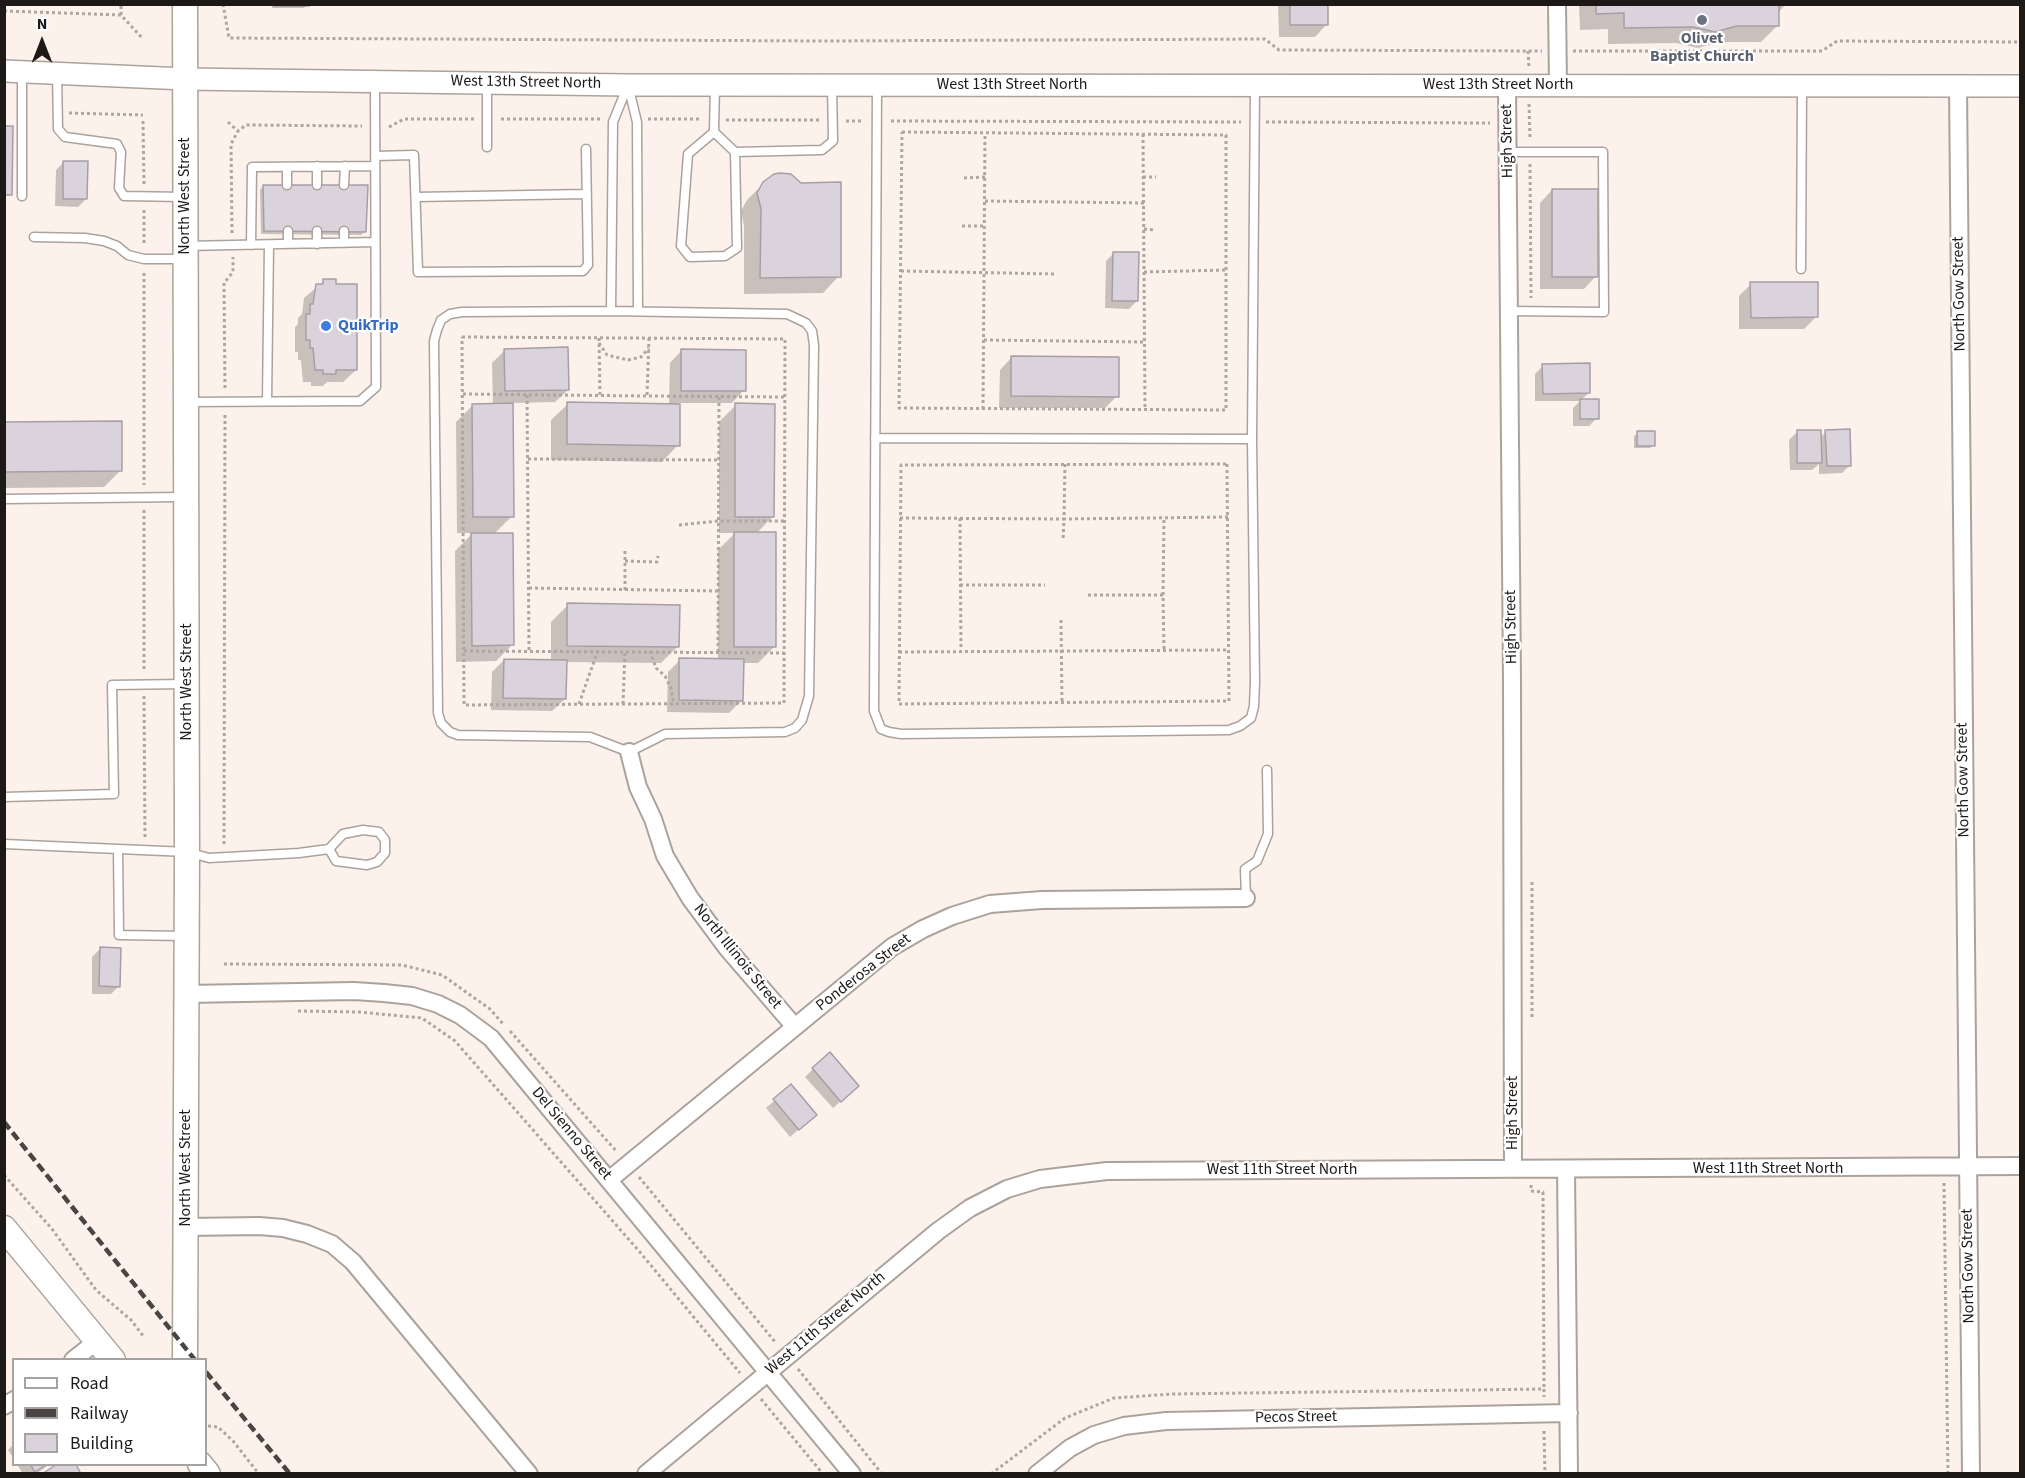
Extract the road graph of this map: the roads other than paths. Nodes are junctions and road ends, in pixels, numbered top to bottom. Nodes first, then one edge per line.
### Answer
1 (185, 4) edge
2 (1557, 4) edge
3 (14, 71) edge
4 (57, 72) junction
5 (185, 79) junction
6 (375, 81) junction
7 (487, 83) junction
8 (628, 85) junction
9 (715, 85) junction
10 (832, 85) junction
11 (877, 85) junction
12 (1255, 86) junction
13 (1507, 86) junction
14 (1558, 86) junction
15 (1802, 86) junction
16 (1958, 86) junction
17 (2020, 86) edge
18 (714, 132) junction
19 (487, 147) dead end
20 (586, 149) dead end
21 (735, 152) junction
22 (1508, 152) junction
23 (375, 161) junction
24 (287, 166) junction
25 (317, 166) junction
26 (345, 166) junction
27 (287, 185) dead end
28 (317, 185) dead end
29 (344, 185) dead end
30 (586, 194) junction
31 (22, 196) dead end
32 (185, 197) junction
33 (416, 197) junction
34 (288, 231) dead end
35 (317, 231) dead end
36 (344, 231) dead end
37 (34, 237) dead end
38 (344, 243) junction
39 (375, 243) junction
40 (288, 244) junction
41 (317, 244) junction
42 (251, 245) junction
43 (269, 245) junction
44 (186, 253) junction
45 (1801, 269) dead end
46 (611, 310) junction
47 (638, 311) junction
48 (1509, 312) junction
49 (267, 401) junction
50 (187, 402) junction
51 (875, 438) junction
52 (1252, 439) junction
53 (186, 497) junction
54 (4, 499) edge
55 (187, 684) junction
56 (629, 752) junction
57 (1267, 770) dead end
58 (4, 797) edge
59 (4, 844) edge
60 (329, 849) junction
61 (118, 850) junction
62 (187, 852) junction
63 (1246, 898) joint
64 (187, 936) junction
65 (187, 994) junction
66 (795, 1027) junction
67 (2020, 1166) edge
68 (1968, 1167) junction
69 (1513, 1169) junction
70 (1566, 1169) junction
71 (609, 1180) junction
72 (186, 1227) junction
73 (4, 1228) edge
74 (98, 1341) junction
75 (74, 1358) edge
76 (112, 1358) edge
77 (185, 1358) edge
78 (768, 1372) junction
79 (1569, 1413) junction
80 (529, 1473) edge
81 (646, 1473) edge
82 (852, 1473) edge
83 (1037, 1473) edge
84 (1569, 1473) edge
85 (1971, 1473) edge

1 - 5 main road, North West Street
2 - 14 street
3 - 4 street, West 13th Street North
3 - 31 lane
4 - 5 street, West 13th Street North
4 - 32 lane
5 - 6 street, West 13th Street North
5 - 32 main road, North West Street
6 - 7 street, West 13th Street North
6 - 23 lane
7 - 8 street, West 13th Street North
7 - 19 lane
8 - 9 street, West 13th Street North
8 - 46 lane
8 - 47 lane
9 - 10 street, West 13th Street North
9 - 18 lane
10 - 11 street, West 13th Street North
10 - 21 lane
11 - 12 street, West 13th Street North
11 - 51 lane
12 - 13 street, West 13th Street North
12 - 52 lane
13 - 14 street, West 13th Street North
13 - 22 street, High Street
14 - 15 street, West 13th Street North
15 - 16 street, West 13th Street North
15 - 45 lane
16 - 17 street, West 13th Street North
16 - 68 street, North Gow Street
18 - 21 lane
18 - 21 lane
20 - 30 lane
22 - 48 street, High Street
22 - 48 lane
23 - 26 lane
23 - 33 lane
23 - 39 lane
24 - 25 lane
24 - 27 lane
24 - 42 lane
25 - 26 lane
25 - 28 lane
26 - 29 lane
30 - 33 lane
30 - 33 lane
32 - 44 main road, North West Street
34 - 40 lane
35 - 41 lane
36 - 38 lane
37 - 44 lane
38 - 39 lane
38 - 41 lane
39 - 49 lane
40 - 41 lane
40 - 43 lane
42 - 43 lane
42 - 44 lane
43 - 49 lane
44 - 50 main road, North West Street
46 - 47 lane
46 - 56 lane
47 - 56 lane
48 - 69 street, High Street
49 - 50 lane
50 - 53 main road, North West Street
51 - 52 lane
51 - 52 lane
53 - 54 lane
53 - 55 main road, North West Street
55 - 58 lane
55 - 62 main road, North West Street
56 - 66 street, North Illinois Street
57 - 63 lane
59 - 61 lane
60 - 60 lane
60 - 62 lane
61 - 62 lane
61 - 64 lane
62 - 64 main road, North West Street
63 - 66 street, Ponderosa Street
64 - 65 main road, North West Street
65 - 71 street, Del Sienno Street
65 - 72 main road, North West Street
66 - 71 street, Ponderosa Street
67 - 68 street, West 11th Street North
68 - 70 street, West 11th Street North
68 - 85 street, North Gow Street
69 - 70 street, West 11th Street North
69 - 78 street, West 11th Street North
70 - 79 street
71 - 78 street, Del Sienno Street
72 - 77 main road, North West Street
72 - 80 street
73 - 74 main road
74 - 75 street
74 - 76 main road
78 - 81 street, West 11th Street North
78 - 82 street, Del Sienno Street
79 - 83 street, Pecos Street
79 - 84 street

